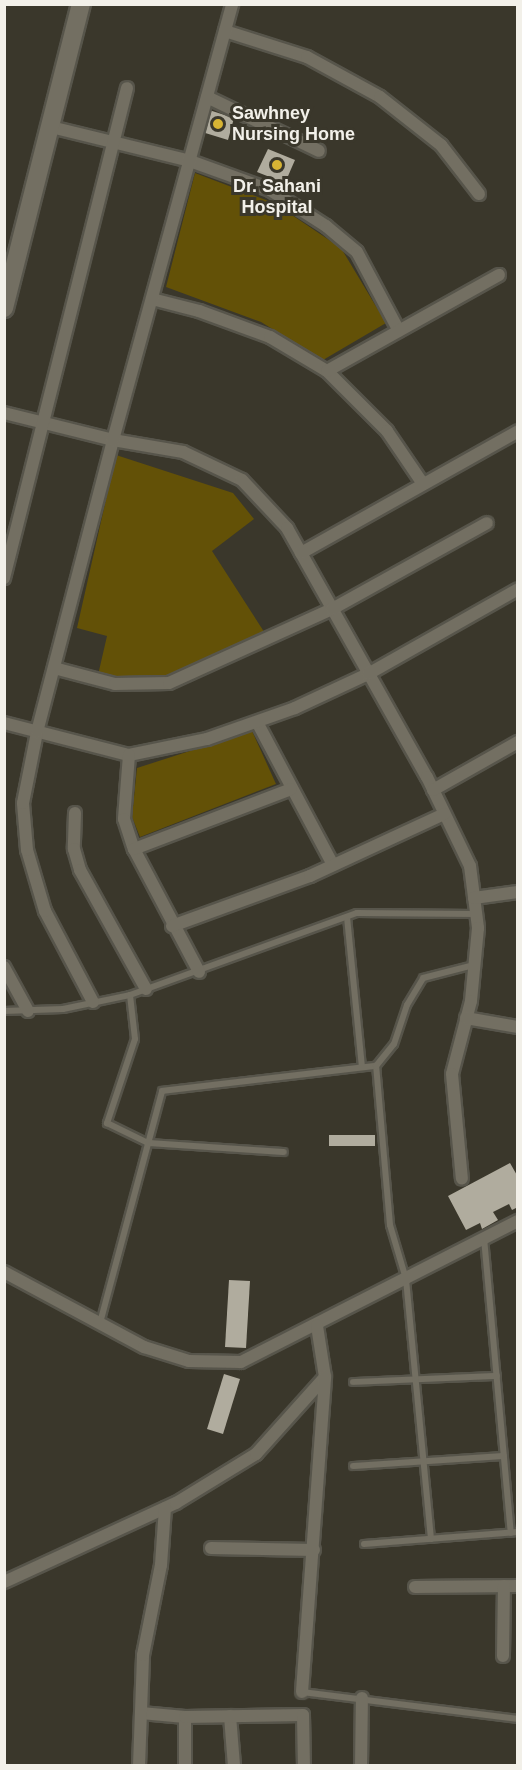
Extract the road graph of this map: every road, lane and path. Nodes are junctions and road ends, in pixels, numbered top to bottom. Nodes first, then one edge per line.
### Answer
1 (81, 4) edge
2 (232, 4) edge
3 (225, 32) junction
4 (127, 88) dead end
5 (207, 97) junction
6 (51, 127) junction
7 (114, 142) junction
8 (320, 151) dead end
9 (189, 161) junction
10 (479, 194) dead end
11 (499, 275) dead end
12 (152, 299) junction
13 (4, 308) edge
14 (399, 331) junction
15 (327, 371) junction
16 (4, 412) edge
17 (46, 422) junction
18 (518, 431) edge
19 (112, 440) junction
20 (423, 484) junction
21 (487, 523) dead end
22 (301, 553) junction
23 (4, 578) edge
24 (518, 589) edge
25 (332, 609) junction
26 (54, 668) junction
27 (368, 674) junction
28 (257, 722) junction
29 (4, 723) edge
30 (37, 732) junction
31 (518, 742) edge
32 (129, 754) junction
33 (291, 789) junction
34 (432, 790) junction
35 (75, 813) dead end
36 (444, 814) junction
37 (134, 849) junction
38 (333, 865) junction
39 (518, 892) edge
40 (474, 898) junction
41 (476, 914) junction
42 (347, 916) junction
43 (172, 926) junction
44 (474, 965) junction
45 (4, 967) edge
46 (200, 972) junction
47 (146, 989) junction
48 (130, 995) junction
49 (93, 1002) junction
50 (4, 1011) edge
51 (28, 1011) junction
52 (466, 1018) junction
53 (518, 1027) edge
54 (362, 1066) junction
55 (376, 1066) junction
56 (148, 1143) junction
57 (284, 1152) dead end
58 (462, 1179) dead end
59 (518, 1221) edge
60 (484, 1239) junction
61 (4, 1272) edge
62 (406, 1279) junction
63 (100, 1323) junction
64 (317, 1326) junction
65 (497, 1376) junction
66 (325, 1377) junction
67 (416, 1379) junction
68 (353, 1382) dead end
69 (504, 1456) junction
70 (423, 1461) junction
71 (353, 1466) dead end
72 (165, 1508) junction
73 (514, 1532) edge
74 (431, 1539) junction
75 (364, 1544) dead end
76 (211, 1548) dead end
77 (314, 1550) junction
78 (4, 1582) edge
79 (504, 1586) junction
80 (518, 1586) edge
81 (415, 1587) dead end
82 (503, 1656) dead end
83 (302, 1692) joint
84 (362, 1698) junction
85 (141, 1713) junction
86 (230, 1716) junction
87 (185, 1717) junction
88 (518, 1719) edge
89 (139, 1766) edge
90 (185, 1766) edge
91 (234, 1766) edge
92 (304, 1766) edge
93 (361, 1766) edge

1 - 6 main road
2 - 3 street
3 - 5 street
3 - 10 street
4 - 7 street
5 - 8 street
5 - 9 street
6 - 7 street
6 - 13 main road
7 - 9 street
7 - 17 street
9 - 12 street
9 - 14 street
11 - 14 street
12 - 15 street
12 - 19 street
14 - 15 street
15 - 20 street
16 - 17 street
17 - 19 street
17 - 23 street
18 - 20 street
19 - 22 street
19 - 26 street
20 - 22 street
21 - 25 street
22 - 25 street
24 - 27 street
25 - 26 street
25 - 27 street
26 - 30 street
27 - 28 street
27 - 34 street
28 - 32 street
28 - 33 street
29 - 30 street
30 - 32 street
30 - 49 street
31 - 34 street
32 - 37 street
33 - 37 street
33 - 38 street
34 - 36 street
35 - 47 street
36 - 38 street
36 - 40 street
37 - 43 street
38 - 43 street
39 - 40 street
40 - 41 street
41 - 42 lane
41 - 44 street
42 - 46 lane
42 - 54 lane
43 - 46 street
44 - 52 street
44 - 55 lane
45 - 51 street
46 - 47 lane
47 - 48 lane
48 - 49 lane
48 - 56 lane
49 - 51 lane
50 - 51 lane
52 - 53 street
52 - 58 street
54 - 55 lane
54 - 56 lane
55 - 62 lane
56 - 57 lane
56 - 63 lane
59 - 60 street
60 - 62 street
60 - 65 lane
61 - 63 street
62 - 64 street
62 - 67 lane
63 - 64 street
64 - 66 street
65 - 67 lane
65 - 69 lane
66 - 72 street
66 - 77 street
67 - 68 lane
67 - 70 lane
69 - 70 lane
69 - 73 lane
70 - 71 lane
70 - 74 lane
72 - 78 street
72 - 85 street
73 - 74 lane
74 - 75 lane
76 - 77 street
77 - 83 street
79 - 80 street
79 - 81 street
79 - 82 street
83 - 84 lane
84 - 88 lane
84 - 93 street
85 - 87 street
85 - 89 street
86 - 87 street
86 - 91 street
86 - 92 street
87 - 90 street

